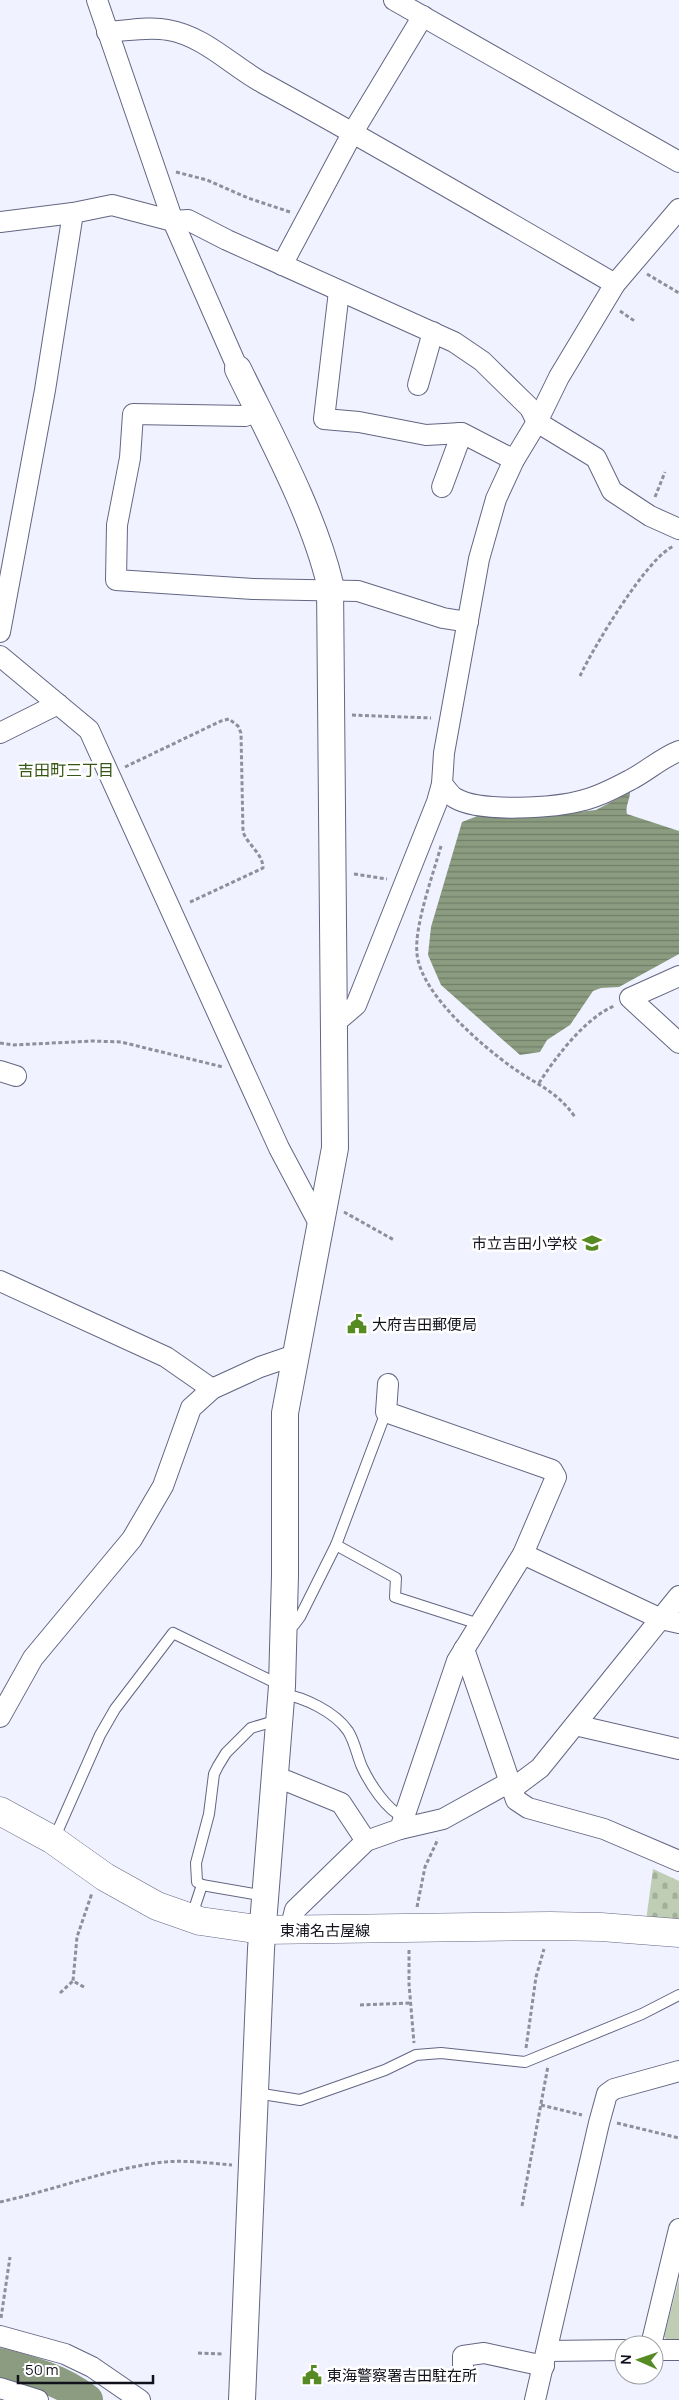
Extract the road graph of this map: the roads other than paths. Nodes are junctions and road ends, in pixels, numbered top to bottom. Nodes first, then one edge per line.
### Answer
1 (97, 0) edge
2 (395, 0) edge
3 (423, 16) junction
4 (107, 32) junction
5 (353, 132) junction
6 (679, 162) edge
7 (679, 209) edge
8 (73, 213) junction
9 (173, 221) junction
10 (0, 222) edge
11 (282, 265) junction
12 (615, 284) junction
13 (339, 291) junction
14 (432, 332) junction
15 (238, 369) joint
16 (418, 385) dead end
17 (259, 412) junction
18 (537, 422) junction
19 (459, 433) junction
20 (514, 460) junction
21 (442, 487) dead end
22 (679, 529) edge
23 (330, 592) junction
24 (468, 622) junction
25 (0, 632) edge
26 (0, 656) edge
27 (58, 704) junction
28 (0, 733) edge
29 (679, 751) edge
30 (442, 784) junction
31 (679, 976) edge
32 (335, 1023) junction
33 (679, 1043) edge
34 (323, 1216) junction
35 (0, 1281) edge
36 (295, 1355) junction
37 (388, 1384) dead end
38 (212, 1389) junction
39 (386, 1412) junction
40 (336, 1545) junction
41 (523, 1554) junction
42 (679, 1596) edge
43 (670, 1621) edge
44 (479, 1624) junction
45 (284, 1626) junction
46 (464, 1649) junction
47 (281, 1690) junction
48 (0, 1717) edge
49 (279, 1720) junction
50 (574, 1725) junction
51 (679, 1749) edge
52 (275, 1780) junction
53 (510, 1786) junction
54 (0, 1811) edge
55 (402, 1823) junction
56 (54, 1840) junction
57 (366, 1840) junction
58 (679, 1862) edge
59 (202, 1885) junction
60 (266, 1896) junction
61 (191, 1918) junction
62 (263, 1930) junction
63 (290, 1930) junction
64 (679, 1933) edge
65 (679, 1994) edge
66 (679, 2071) edge
67 (256, 2093) junction
68 (679, 2229) edge
69 (1, 2328) edge
70 (653, 2335) edge
71 (664, 2350) edge
72 (679, 2350) edge
73 (614, 2351) edge
74 (546, 2358) junction
75 (463, 2371) dead end
76 (0, 2388) edge
77 (38, 2400) edge
78 (140, 2400) edge
79 (242, 2400) edge
80 (535, 2400) edge

1 - 4 street
2 - 3 street
3 - 5 street
3 - 6 street
4 - 5 street
4 - 9 street
5 - 11 street
5 - 12 street
7 - 12 street
8 - 9 street
8 - 10 street
8 - 25 street
9 - 11 street
9 - 15 street
11 - 13 street
12 - 18 street
13 - 14 street
13 - 19 street
14 - 16 street
14 - 18 street
15 - 17 street
17 - 23 street
17 - 23 street
18 - 20 street
18 - 22 street
19 - 20 street
19 - 21 street
20 - 24 street
23 - 24 street
23 - 32 street
24 - 30 street
26 - 27 street
27 - 28 street
27 - 34 street
29 - 30 street
30 - 32 street
31 - 33 street
32 - 34 street
34 - 36 street
35 - 38 street
36 - 38 street
36 - 45 street
37 - 39 street
38 - 48 street
39 - 40 lane
39 - 41 street
40 - 44 lane
40 - 45 lane
41 - 43 street
41 - 44 street
42 - 43 street
43 - 50 street
44 - 46 street
45 - 47 street
46 - 53 street
46 - 55 street
47 - 49 street
47 - 55 lane
47 - 56 lane
49 - 52 street
49 - 59 lane
50 - 51 street
50 - 53 street
52 - 57 street
52 - 60 street
53 - 55 street
53 - 58 street
54 - 56 main road, 東浦名古屋線
55 - 57 street
56 - 61 main road, 東浦名古屋線
57 - 63 street
59 - 60 lane
59 - 61 lane
60 - 62 street
61 - 62 main road, 東浦名古屋線
62 - 63 main road, 東浦名古屋線
62 - 67 street
63 - 64 main road, 東浦名古屋線
65 - 67 lane
66 - 74 street
67 - 79 street
68 - 70 street
69 - 78 street
71 - 72 street
73 - 74 street
74 - 75 street
74 - 80 street
76 - 77 street

